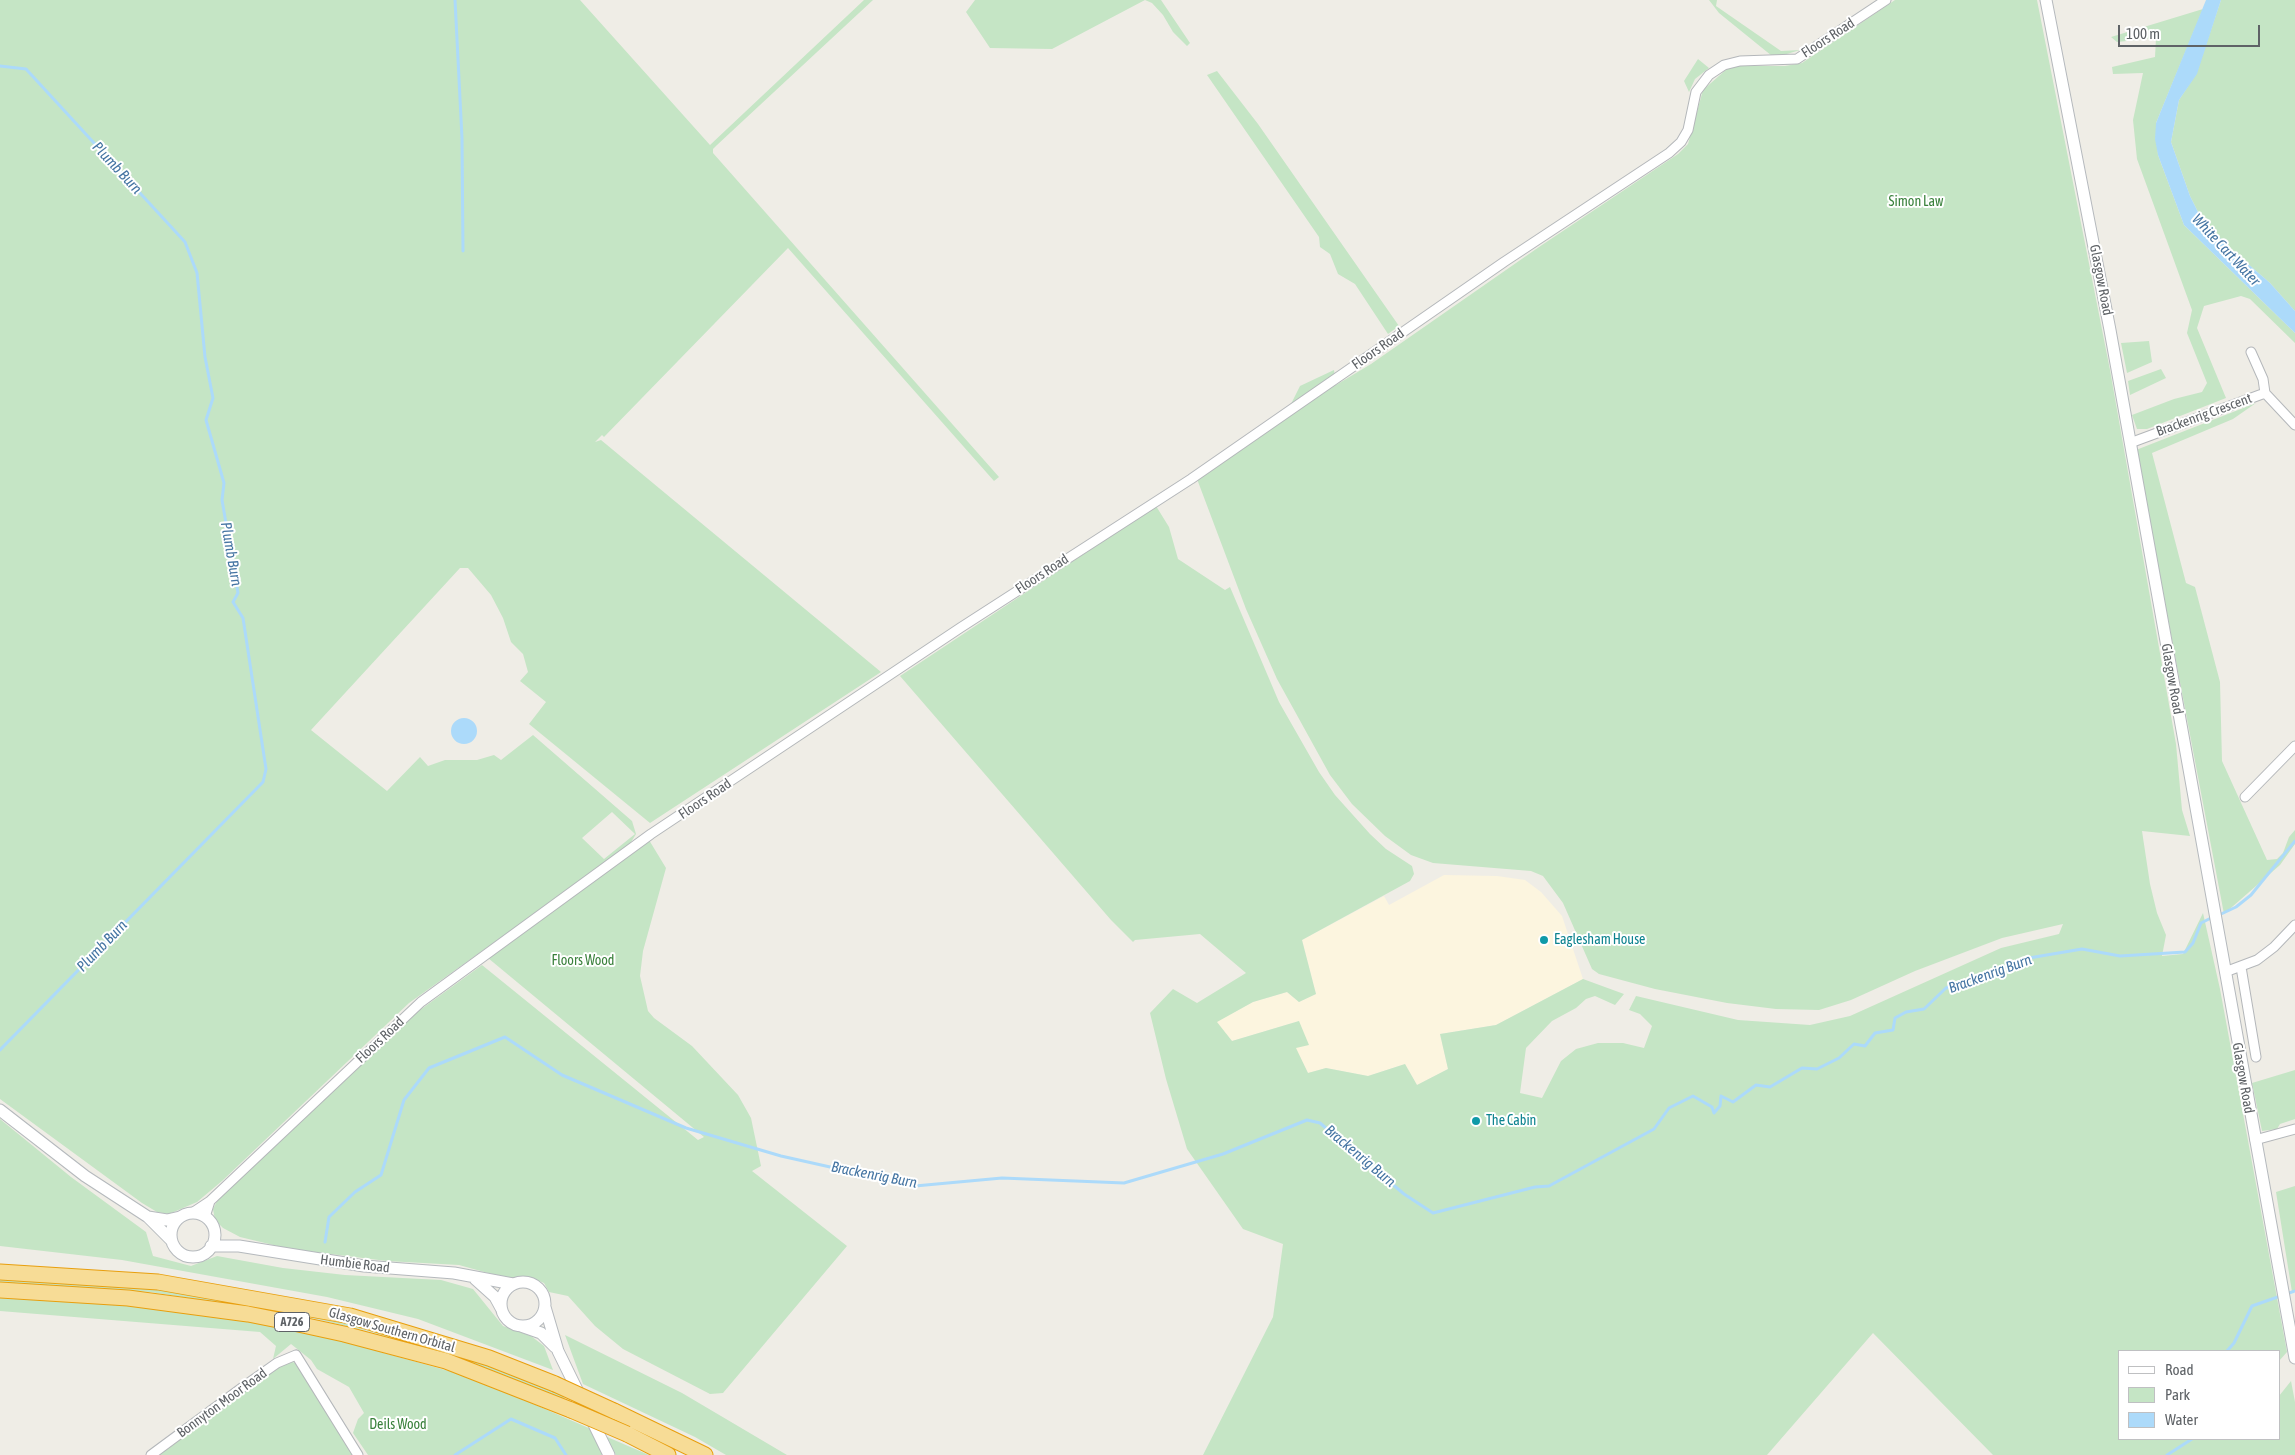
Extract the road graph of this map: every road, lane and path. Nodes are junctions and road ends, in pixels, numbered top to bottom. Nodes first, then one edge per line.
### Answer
1 (1886, 0) edge
2 (2046, 0) edge
3 (2250, 352) dead end
4 (2265, 393) junction
5 (2295, 425) edge
6 (2130, 443) junction
7 (2295, 746) edge
8 (2245, 797) dead end
9 (2295, 925) edge
10 (2241, 967) junction
11 (2225, 972) junction
12 (2256, 1057) dead end
13 (0, 1110) edge
14 (2295, 1129) edge
15 (2255, 1140) junction
16 (210, 1201) junction
17 (192, 1213) junction
18 (148, 1216) junction
19 (180, 1217) junction
20 (205, 1217) junction
21 (213, 1228) junction
22 (171, 1240) junction
23 (211, 1246) junction
24 (239, 1246) junction
25 (0, 1272) edge
26 (472, 1277) junction
27 (513, 1284) junction
28 (0, 1290) edge
29 (545, 1307) junction
30 (501, 1308) junction
31 (518, 1325) junction
32 (558, 1351) junction
33 (2295, 1358) edge
34 (151, 1455) edge
35 (358, 1455) edge
36 (609, 1455) edge
37 (668, 1455) edge
38 (705, 1455) edge

1 - 16 street, Floors Road
2 - 6 main road, Glasgow Road
3 - 4 street
4 - 5 street, Brackenrig Crescent
4 - 6 street, Brackenrig Crescent
6 - 11 main road, Glasgow Road
7 - 8 street
9 - 10 street
10 - 11 street
10 - 12 street
11 - 15 main road, Glasgow Road
13 - 18 main road
14 - 15 street
15 - 33 main road, Glasgow Road
16 - 17 street, Floors Road
16 - 20 street, Floors Road
17 - 19 main road
17 - 20 main road
18 - 19 main road
18 - 22 main road
19 - 22 main road
20 - 21 main road
21 - 23 main road
21 - 24 main road, Humbie Road
22 - 23 main road
23 - 24 main road, Humbie Road
24 - 26 main road, Humbie Road
25 - 38 highway, Glasgow Southern Orbital / A726, bridge
26 - 27 main road, Humbie Road
26 - 30 main road
27 - 29 main road
27 - 30 main road
28 - 37 highway, Glasgow Southern Orbital / A726, bridge
29 - 31 main road
29 - 32 main road
30 - 31 main road
31 - 32 main road
32 - 36 main road
34 - 35 street, Bonnyton Moor Road

